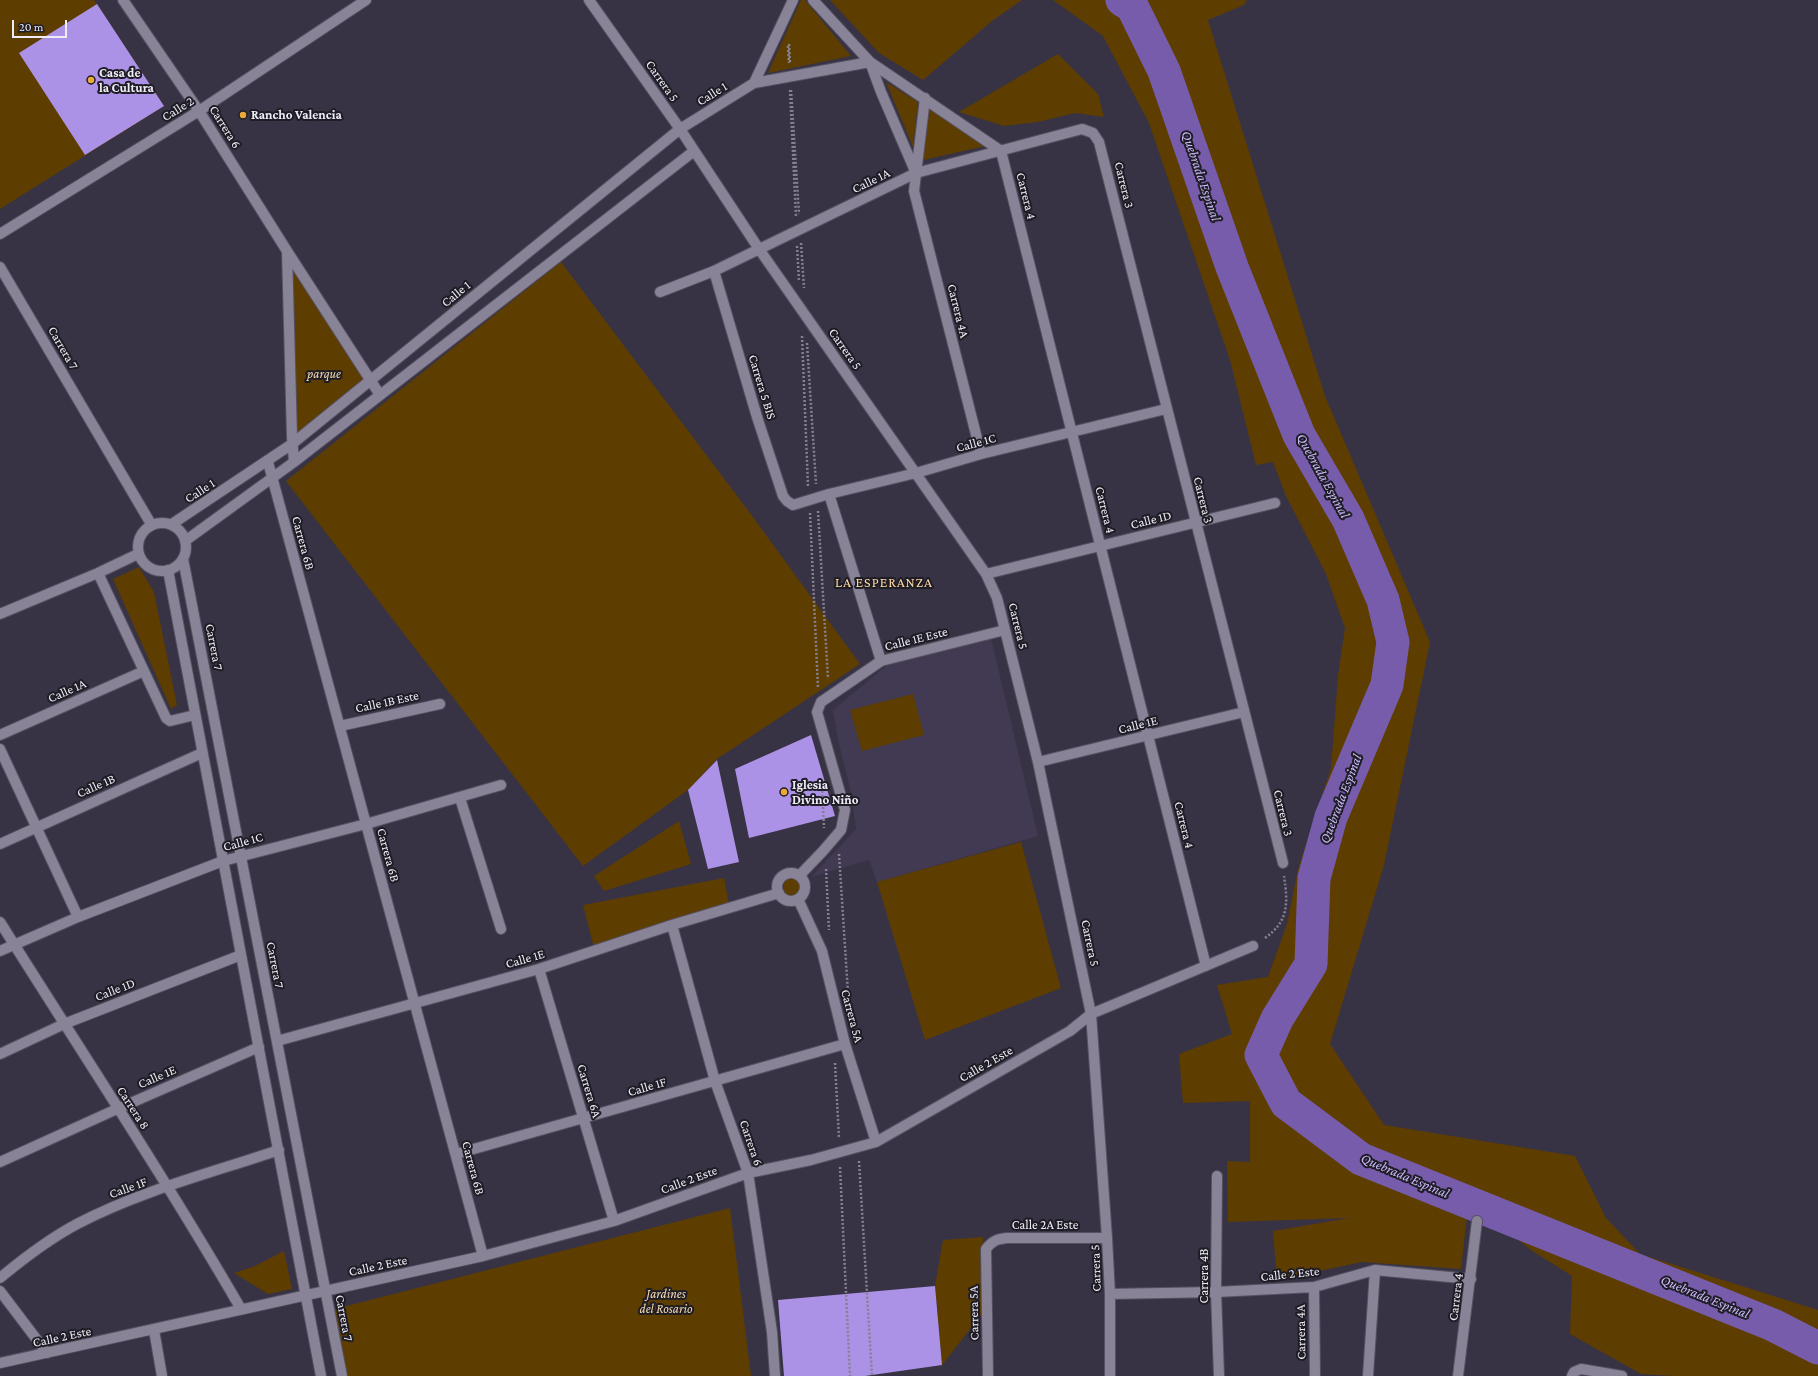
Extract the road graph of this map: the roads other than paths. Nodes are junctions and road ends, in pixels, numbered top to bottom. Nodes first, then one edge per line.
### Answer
1 (123, 0) edge
2 (366, 0) edge
3 (589, 0) edge
4 (793, 0) edge
5 (813, 0) edge
6 (870, 62) junction
7 (754, 83) junction
8 (925, 98) junction
9 (199, 111) junction
10 (680, 129) junction
11 (1100, 142) joint
12 (694, 151) junction
13 (1001, 151) junction
14 (916, 173) junction
15 (0, 234) edge
16 (759, 249) junction
17 (287, 251) junction
18 (0, 267) edge
19 (714, 271) junction
20 (660, 292) dead end
21 (372, 379) junction
22 (380, 394) junction
23 (1166, 409) junction
24 (1072, 432) junction
25 (292, 444) junction
26 (981, 454) junction
27 (268, 462) junction
28 (294, 462) junction
29 (916, 473) junction
30 (272, 478) junction
31 (829, 494) junction
32 (1275, 503) dead end
33 (793, 505) joint
34 (1195, 523) junction
35 (151, 524) junction
36 (172, 524) junction
37 (186, 541) junction
38 (1100, 546) junction
39 (138, 554) junction
40 (183, 559) junction
41 (168, 570) junction
42 (98, 573) junction
43 (986, 574) junction
44 (0, 614) edge
45 (1005, 630) junction
46 (881, 661) junction
47 (144, 671) junction
48 (440, 704) dead end
49 (1244, 712) junction
50 (195, 715) junction
51 (340, 726) junction
52 (0, 735) edge
53 (1148, 736) junction
54 (0, 749) edge
55 (202, 753) junction
56 (1038, 762) junction
57 (501, 786) dead end
58 (460, 798) junction
59 (366, 824) junction
60 (37, 827) junction
61 (0, 844) edge
62 (241, 856) junction
63 (223, 861) junction
64 (1283, 863) road end
65 (799, 876) junction
66 (779, 894) junction
67 (798, 899) junction
68 (78, 917) junction
69 (0, 922) edge
70 (672, 925) junction
71 (501, 929) dead end
72 (14, 945) junction
73 (1253, 946) road end
74 (0, 951) edge
75 (241, 955) junction
76 (1206, 966) junction
77 (539, 969) junction
78 (414, 1003) junction
79 (1092, 1014) junction
80 (64, 1024) junction
81 (277, 1041) junction
82 (845, 1044) junction
83 (259, 1047) junction
84 (0, 1054) edge
85 (715, 1081) junction
86 (117, 1109) junction
87 (584, 1118) junction
88 (876, 1142) junction
89 (279, 1150) junction
90 (456, 1154) junction
91 (0, 1162) edge
92 (748, 1173) junction
93 (1217, 1176) dead end
94 (169, 1187) junction
95 (614, 1221) junction
96 (1477, 1221) dead end
97 (1107, 1238) junction
98 (986, 1249) joint
99 (483, 1256) junction
100 (1375, 1270) junction
101 (0, 1278) edge
102 (1471, 1279) junction
103 (1314, 1287) junction
104 (0, 1291) edge
105 (325, 1291) junction
106 (1216, 1292) junction
107 (1110, 1294) junction
108 (306, 1295) junction
109 (241, 1310) junction
110 (154, 1330) junction
111 (47, 1353) junction
112 (0, 1363) edge
113 (162, 1376) edge
114 (322, 1376) edge
115 (342, 1376) edge
116 (775, 1376) edge
117 (988, 1376) edge
118 (1110, 1376) edge
119 (1219, 1376) edge
120 (1315, 1376) edge
121 (1368, 1376) edge
122 (1458, 1376) edge
123 (1572, 1376) edge
124 (1622, 1376) edge

1 - 9 street, Carrera 6
2 - 9 street, Calle 2
3 - 10 street, Carrera 5
4 - 7 street
5 - 6 street
6 - 7 street, Calle 1
6 - 8 street
6 - 14 street, Carrera 4A
7 - 10 street, Calle 1
8 - 13 street
8 - 14 street, Carrera 4A
9 - 15 street, Calle 2
9 - 17 street, Carrera 6
10 - 12 street, Carrera 5
10 - 21 street, Calle 1
11 - 13 street, Calle 1A
11 - 23 street, Carrera 3
12 - 16 street, Carrera 5
12 - 22 street
13 - 14 street, Calle 1A
13 - 24 street, Carrera 4
14 - 16 street, Calle 1A
14 - 26 street, Carrera 4A
16 - 19 street, Calle 1A
16 - 29 street, Carrera 5
17 - 21 street, Carrera 6
17 - 25 street
18 - 35 street, Carrera 7
19 - 20 street, Calle 1A
19 - 33 street, Carrera 5 BIS
21 - 22 street, Carrera 6
21 - 25 street, Calle 1
22 - 28 street
23 - 24 street, Calle 1C
23 - 34 street, Carrera 3
24 - 26 street, Calle 1C
24 - 38 street, Carrera 4
25 - 27 street, Calle 1
25 - 28 street
26 - 29 street, Calle 1C
27 - 30 street, Carrera 6B
27 - 36 street, Calle 1
28 - 30 street
29 - 31 street, Calle 1C
29 - 43 street, Carrera 5
30 - 37 street
30 - 51 street, Carrera 6B
31 - 33 street, Calle 1C
31 - 46 street
32 - 34 street, Calle 1D
34 - 38 street, Calle 1D
34 - 49 street, Carrera 3
35 - 36 street
35 - 39 street
36 - 37 street
37 - 40 street
38 - 43 street, Calle 1D
38 - 53 street, Carrera 4
39 - 41 street
39 - 42 street
40 - 41 street
40 - 62 street, Carrera 7
41 - 50 street
42 - 44 street
42 - 47 street
43 - 45 street, Carrera 5
45 - 46 street, Calle 1E Este
45 - 56 street, Carrera 5
46 - 65 street, Calle 1E Este
47 - 50 street
47 - 52 street, Calle 1A
48 - 51 street, Calle 1B Este
49 - 53 street, Calle 1E
49 - 64 street, Carrera 3
50 - 55 street
51 - 59 street, Carrera 6B
53 - 56 street, Calle 1E
53 - 76 street, Carrera 4
54 - 60 street
55 - 60 street, Calle 1B
55 - 63 street
56 - 79 street, Carrera 5
57 - 58 street, Calle 1C
58 - 59 street, Calle 1C
58 - 71 street
59 - 62 street, Calle 1C
59 - 78 street, Carrera 6B
60 - 61 street, Calle 1B
60 - 68 street
62 - 63 street, Calle 1C
62 - 81 street, Carrera 7
63 - 68 street, Calle 1C
63 - 75 street
65 - 66 street
65 - 67 street
66 - 67 street
66 - 70 street, Calle 1E
67 - 82 street, Carrera 5A
68 - 72 street, Calle 1C
69 - 72 street, Carrera 8
70 - 77 street, Calle 1E
70 - 85 street, Carrera 6
72 - 74 street, Calle 1C
72 - 80 street, Carrera 8
73 - 76 street, Calle 2 Este
75 - 80 street, Calle 1D
75 - 83 street
76 - 79 street, Calle 2 Este
77 - 78 street, Calle 1E
77 - 87 street, Carrera 6A
78 - 81 street, Calle 1E
78 - 90 street, Carrera 6B
79 - 88 street, Calle 2 Este
79 - 97 street, Carrera 5
80 - 84 street, Calle 1D
80 - 86 street, Carrera 8
81 - 105 street, Carrera 7
82 - 85 street, Calle 1F
82 - 88 street, Carrera 5A
83 - 86 street, Calle 1E
83 - 89 street
85 - 87 street, Calle 1F
85 - 92 street, Carrera 6
86 - 91 street, Calle 1E
86 - 94 street, Carrera 8
87 - 90 street, Calle 1F
87 - 95 street, Carrera 6A
88 - 92 street, Calle 2 Este
89 - 94 street, Calle 1F
89 - 108 street
90 - 99 street, Carrera 6B
92 - 95 street, Calle 2 Este
92 - 116 street, Carrera 6
93 - 106 street, Carrera 4B
94 - 101 street, Calle 1F
94 - 109 street, Carrera 8
95 - 99 street, Calle 2 Este
96 - 102 street, Carrera 4
97 - 98 street, Calle 2A Este
97 - 107 street, Carrera 5
98 - 117 street, Carrera 5A
99 - 105 street, Calle 2 Este
100 - 102 street, Calle 2 Este
100 - 103 street, Calle 2 Este
100 - 121 street
102 - 122 street, Carrera 4
103 - 106 street, Calle 2 Este
103 - 120 street, Carrera 4A
104 - 111 street
105 - 108 street, Calle 2 Este
105 - 115 street, Carrera 7
106 - 107 street, Calle 2 Este
106 - 119 street, Carrera 4B
107 - 118 street, Carrera 5
108 - 109 street, Calle 2 Este
108 - 114 street
109 - 110 street, Calle 2 Este
110 - 111 street, Calle 2 Este
110 - 113 street
111 - 112 street, Calle 2 Este
123 - 124 street

